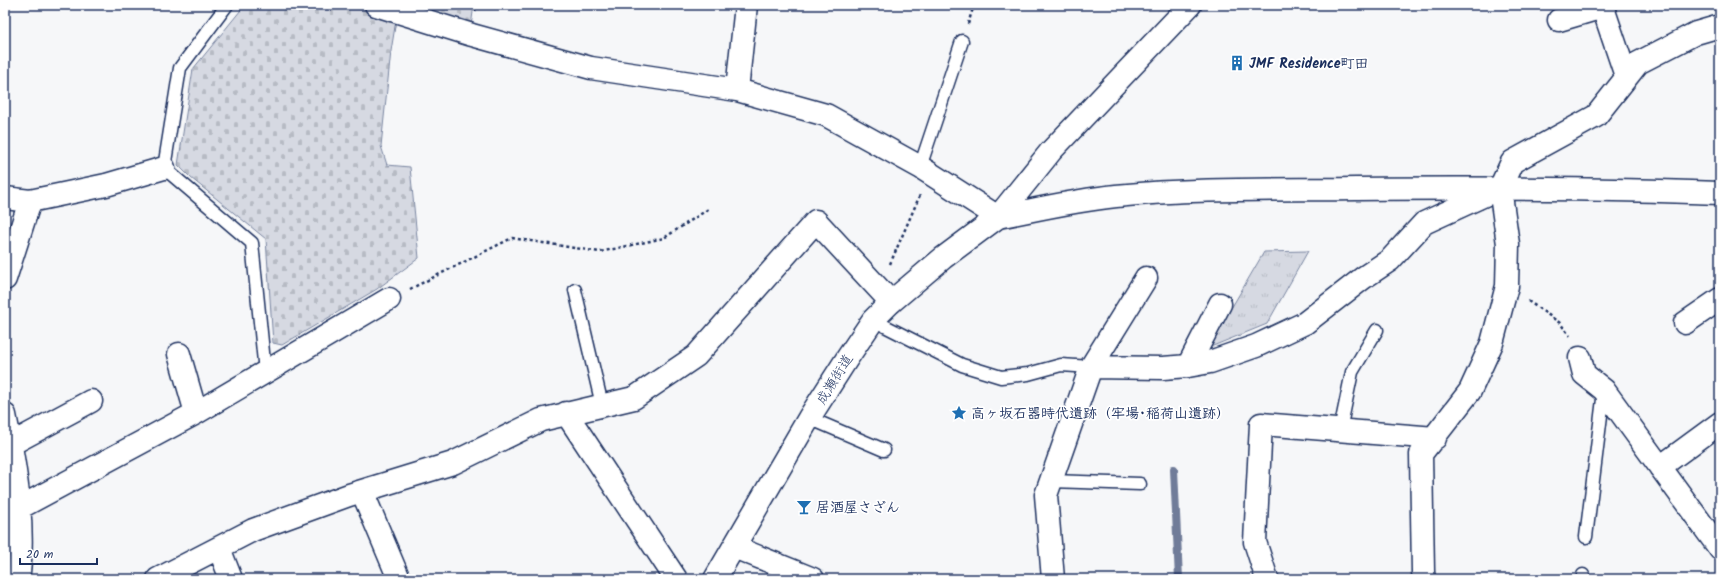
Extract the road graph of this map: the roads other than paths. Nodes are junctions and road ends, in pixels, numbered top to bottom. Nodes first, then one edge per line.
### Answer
1 (227, 5) edge
2 (376, 5) edge
3 (746, 5) edge
4 (1190, 5) edge
5 (1603, 6) edge
6 (1559, 20) dead end
7 (1720, 26) edge
8 (962, 41) dead end
9 (1626, 76) junction
10 (737, 90) junction
11 (164, 168) junction
12 (925, 170) junction
13 (1500, 188) junction
14 (1720, 193) edge
15 (5, 198) edge
16 (30, 201) junction
17 (998, 218) junction
18 (1146, 278) dead end
19 (5, 279) edge
20 (575, 290) dead end
21 (884, 296) junction
22 (389, 299) road end
23 (1720, 299) edge
24 (1220, 304) dead end
25 (873, 320) junction
26 (1685, 323) dead end
27 (1377, 330) dead end
28 (179, 354) dead end
29 (1580, 358) road end
30 (1188, 366) junction
31 (1091, 367) junction
32 (265, 372) junction
33 (1604, 390) junction
34 (90, 401) dead end
35 (602, 405) junction
36 (196, 413) junction
37 (566, 413) junction
38 (5, 414) edge
39 (809, 418) junction
40 (1720, 423) edge
41 (1340, 430) junction
42 (1434, 438) junction
43 (11, 444) junction
44 (884, 450) dead end
45 (1660, 467) junction
46 (1051, 481) junction
47 (1140, 484) dead end
48 (362, 491) junction
49 (19, 508) junction
50 (1586, 537) dead end
51 (734, 547) junction
52 (219, 548) junction
53 (1720, 550) edge
54 (18, 579) edge
55 (158, 579) edge
56 (231, 579) edge
57 (399, 579) edge
58 (676, 579) edge
59 (715, 579) edge
60 (813, 579) edge
61 (1053, 579) edge
62 (1267, 579) edge
63 (1424, 579) edge

1 - 11 lane
2 - 10 street
3 - 10 street
4 - 17 street
5 - 6 street
5 - 9 street
7 - 9 street
8 - 12 lane
9 - 13 street
10 - 12 street
11 - 16 street
11 - 32 lane
12 - 17 street
13 - 14 street
13 - 17 street
13 - 30 street
13 - 42 street
15 - 16 street
16 - 19 street
17 - 21 street, 成瀬街道
18 - 31 street
20 - 35 lane
21 - 25 street, 成瀬街道
21 - 35 street
22 - 32 street
23 - 26 street
24 - 30 street
25 - 31 lane
25 - 39 street, 成瀬街道
27 - 41 lane
28 - 36 street
29 - 33 street
30 - 31 street
31 - 46 street
32 - 36 street
33 - 45 street
33 - 50 lane
34 - 43 street
35 - 37 street
36 - 49 street
37 - 48 street
37 - 58 street
38 - 43 street
39 - 44 lane
39 - 51 street, 成瀬街道
40 - 45 street
41 - 42 street
41 - 62 street
42 - 63 street
43 - 49 street
45 - 53 street
46 - 47 lane
46 - 61 street
48 - 52 street
48 - 57 street
49 - 54 street
51 - 59 street, 成瀬街道
51 - 60 street
52 - 55 street
52 - 56 street

